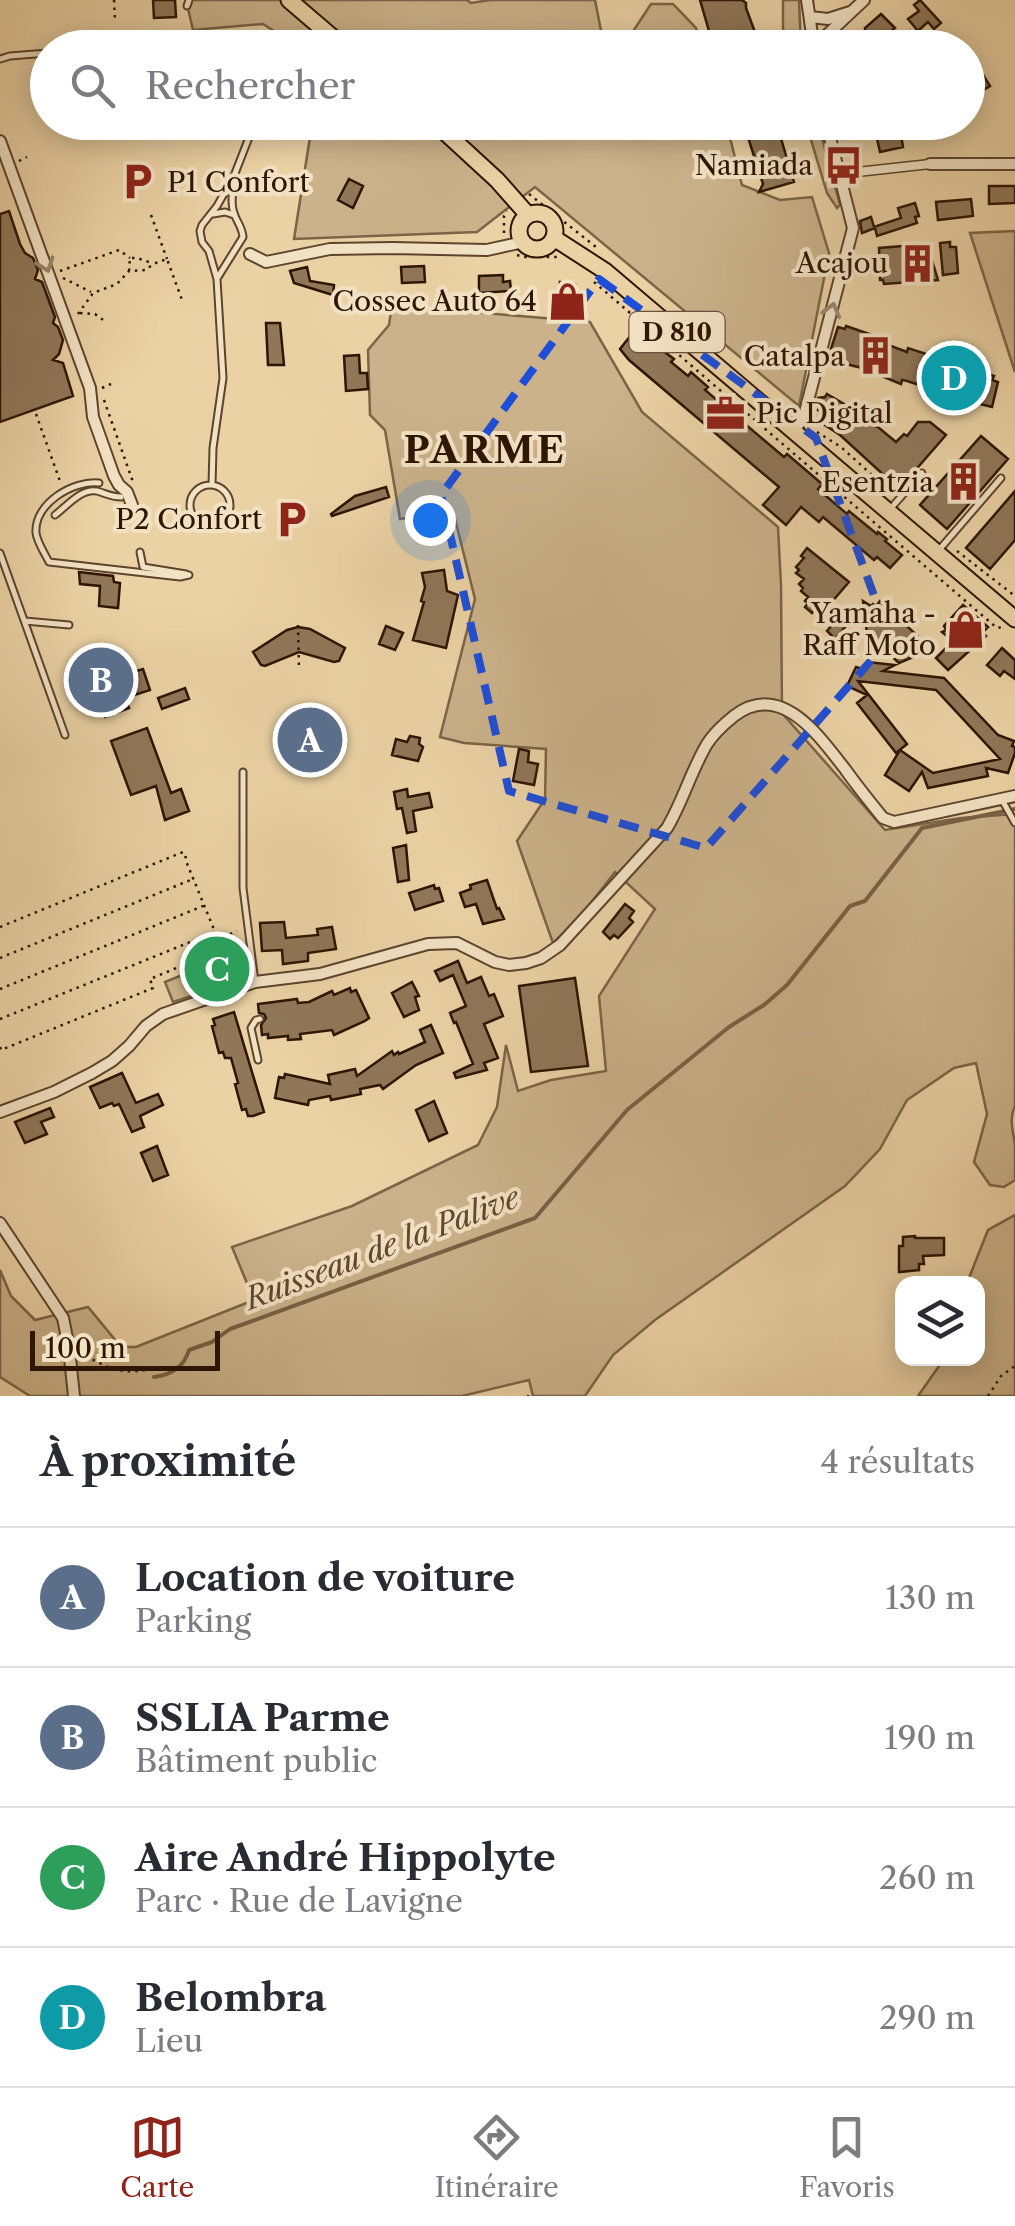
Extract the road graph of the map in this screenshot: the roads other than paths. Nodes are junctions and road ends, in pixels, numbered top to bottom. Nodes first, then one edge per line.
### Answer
1 (289, 0) edge
2 (807, 0) edge
3 (864, 0) edge
4 (852, 12) junction
5 (810, 17) junction
6 (324, 30) edge
7 (812, 30) edge
8 (832, 30) edge
9 (30, 54) edge
10 (0, 59) edge
11 (248, 140) edge
12 (454, 140) edge
13 (830, 140) edge
14 (0, 141) edge
15 (930, 164) joint
16 (1015, 164) edge
17 (839, 174) junction
18 (234, 176) junction
19 (210, 215) junction
20 (234, 215) junction
21 (528, 215) junction
22 (554, 238) junction
23 (240, 244) junction
24 (518, 248) junction
25 (208, 251) junction
26 (225, 254) junction
27 (250, 254) joint
28 (218, 279) junction
29 (793, 433) junction
30 (922, 473) dead end
31 (1001, 478) dead end
32 (99, 483) dead end
33 (212, 485) junction
34 (121, 497) dead end
35 (132, 505) dead end
36 (894, 506) junction
37 (55, 516) dead end
38 (941, 548) junction
39 (140, 552) dead end
40 (0, 553) edge
41 (1015, 619) edge
42 (25, 621) junction
43 (68, 625) dead end
44 (65, 735) dead end
45 (243, 772) dead end
46 (1015, 796) edge
47 (1002, 801) junction
48 (1015, 824) edge
49 (255, 982) junction
50 (260, 1018) dead end
51 (258, 1060) dead end
52 (0, 1112) edge
53 (0, 1224) edge
54 (74, 1396) edge

1 - 6 main road
2 - 5 street
3 - 4 street
4 - 5 street
4 - 8 street
5 - 7 street
9 - 10 lane
11 - 18 lane
12 - 21 main road
13 - 17 street
14 -> 35 street
15 - 16 street
15 - 17 street
29 -> 17 street
18 - 19 lane
18 - 20 lane
19 - 20 lane
19 - 25 lane
20 - 23 lane
21 - 22 main road
21 - 24 main road
22 - 24 main road
22 - 29 main road, D 810
23 - 26 lane
23 - 27 lane
24 - 27 street
25 - 26 lane
25 - 28 lane
26 - 28 lane
28 - 33 lane
29 - 36 main road, D 810
30 - 36 lane
31 - 38 lane
32 - 39 lane
33 - 33 lane
34 - 37 lane
36 - 38 main road, D 810
38 - 41 main road, D 810
40 - 42 lane
42 - 43 lane
42 - 44 lane
45 - 49 lane
46 - 47 street
47 - 48 lane
47 - 49 street
49 - 52 street
50 - 51 lane
53 - 54 street

